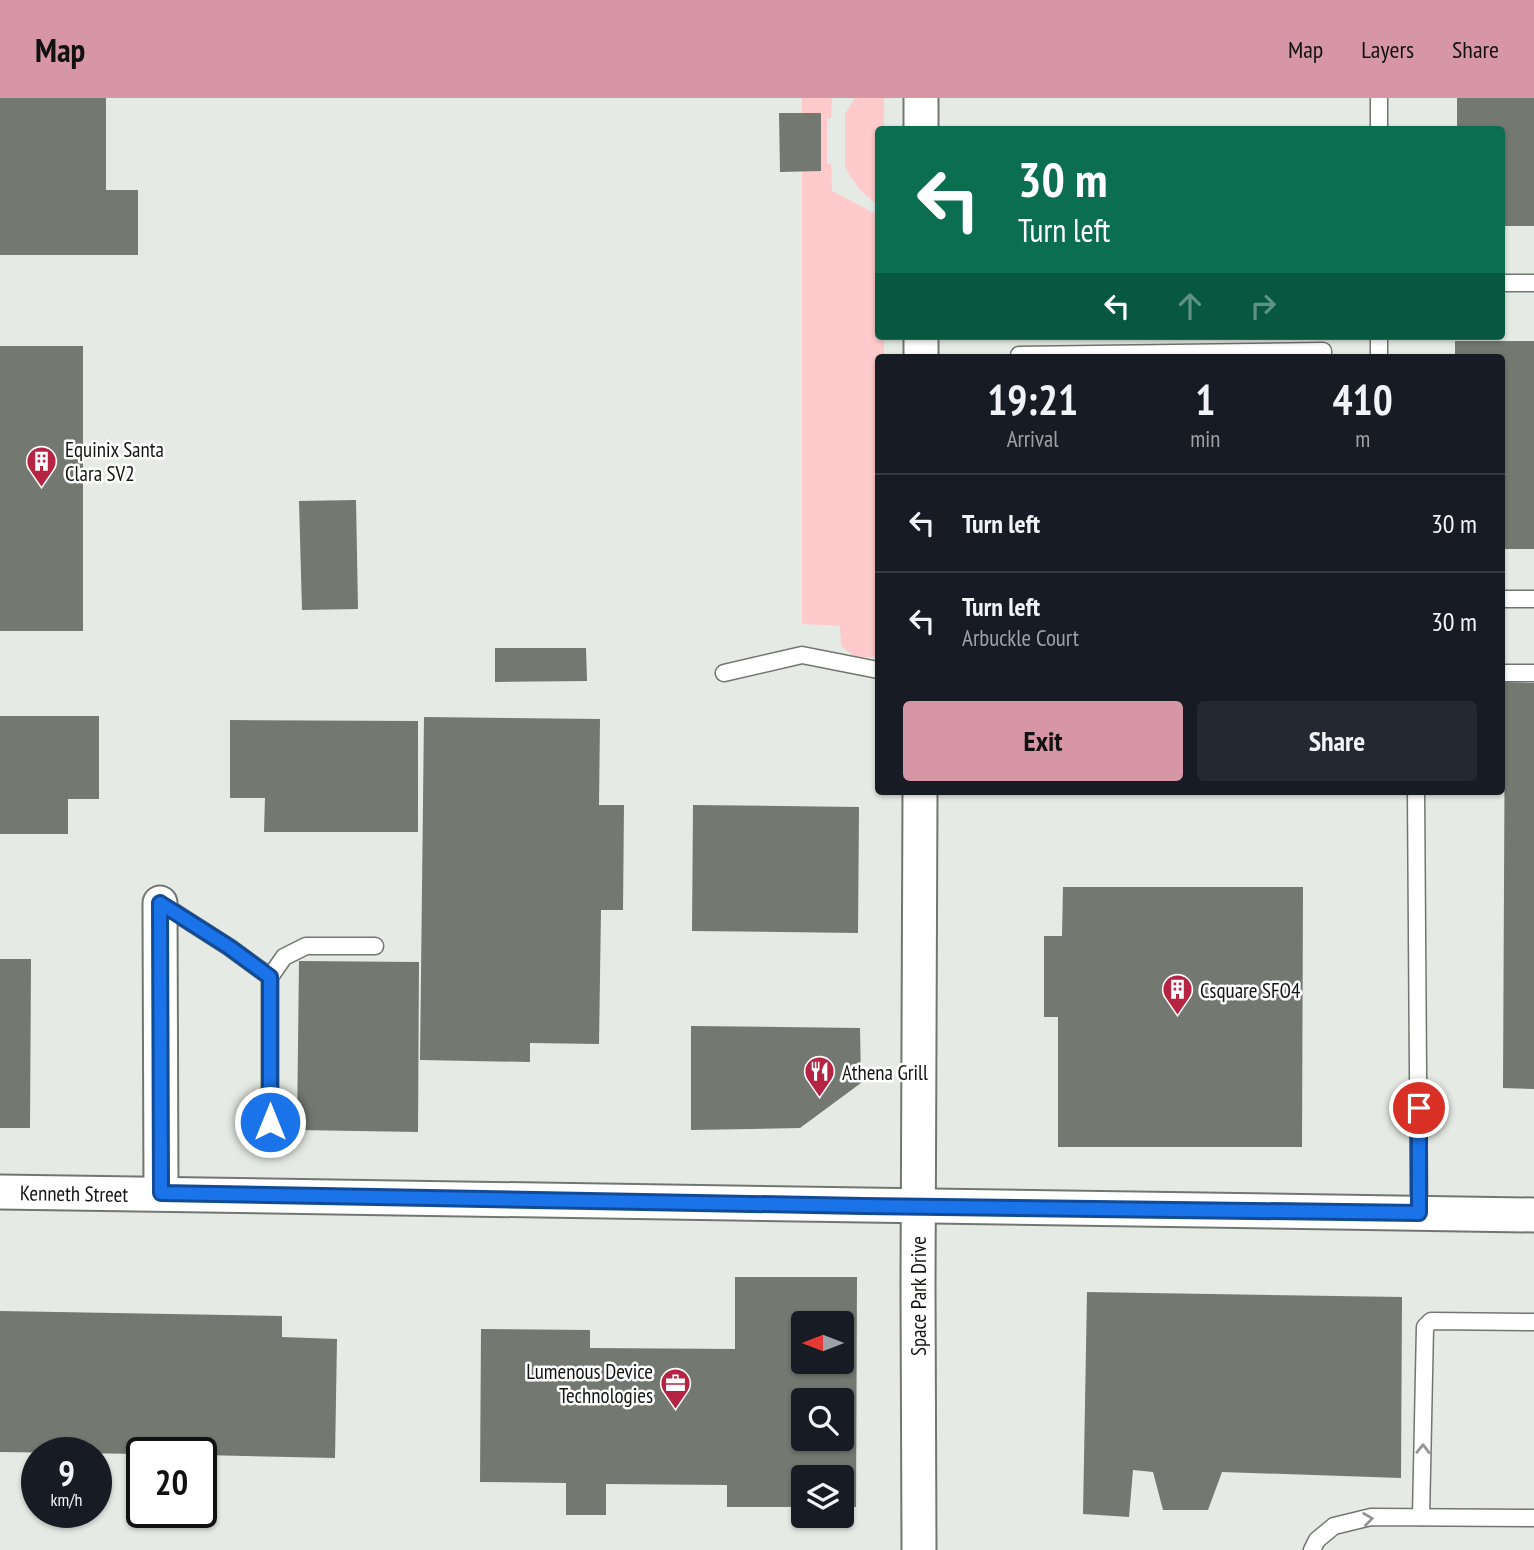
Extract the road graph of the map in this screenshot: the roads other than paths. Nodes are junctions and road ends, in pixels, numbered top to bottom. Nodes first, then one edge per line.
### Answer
1 (922, 98) edge
2 (1379, 98) edge
3 (922, 126) edge
4 (1379, 126) edge
5 (1505, 283) edge
6 (1534, 283) edge
7 (1095, 354) edge
8 (1322, 354) edge
9 (1505, 599) edge
10 (1534, 599) edge
11 (875, 669) edge
12 (724, 673) dead end
13 (1505, 673) edge
14 (1534, 673) edge
15 (920, 795) edge
16 (1416, 795) edge
17 (160, 903) joint
18 (375, 946) dead end
19 (270, 977) junction
20 (270, 1122) dead end
21 (0, 1192) edge
22 (161, 1193) junction
23 (919, 1207) junction
24 (1419, 1213) junction
25 (1534, 1215) edge
26 (1534, 1322) edge
27 (1421, 1517) junction
28 (1534, 1518) edge
29 (919, 1550) edge
30 (1311, 1550) edge

1 - 3 street
2 - 4 lane
5 - 6 lane
7 - 8 lane
9 - 10 lane
11 - 12 lane
13 - 14 lane
15 - 23 street, Space Park Drive
16 - 24 lane
17 - 19 lane
17 - 22 street
18 - 19 lane
19 - 20 lane
21 - 22 street, Kenneth Street
22 - 23 street, Kenneth Street
23 - 24 street, Kenneth Street
23 - 29 street, Space Park Drive
24 - 25 street, Kenneth Street
27 -> 26 lane
27 - 28 lane
30 -> 27 lane

